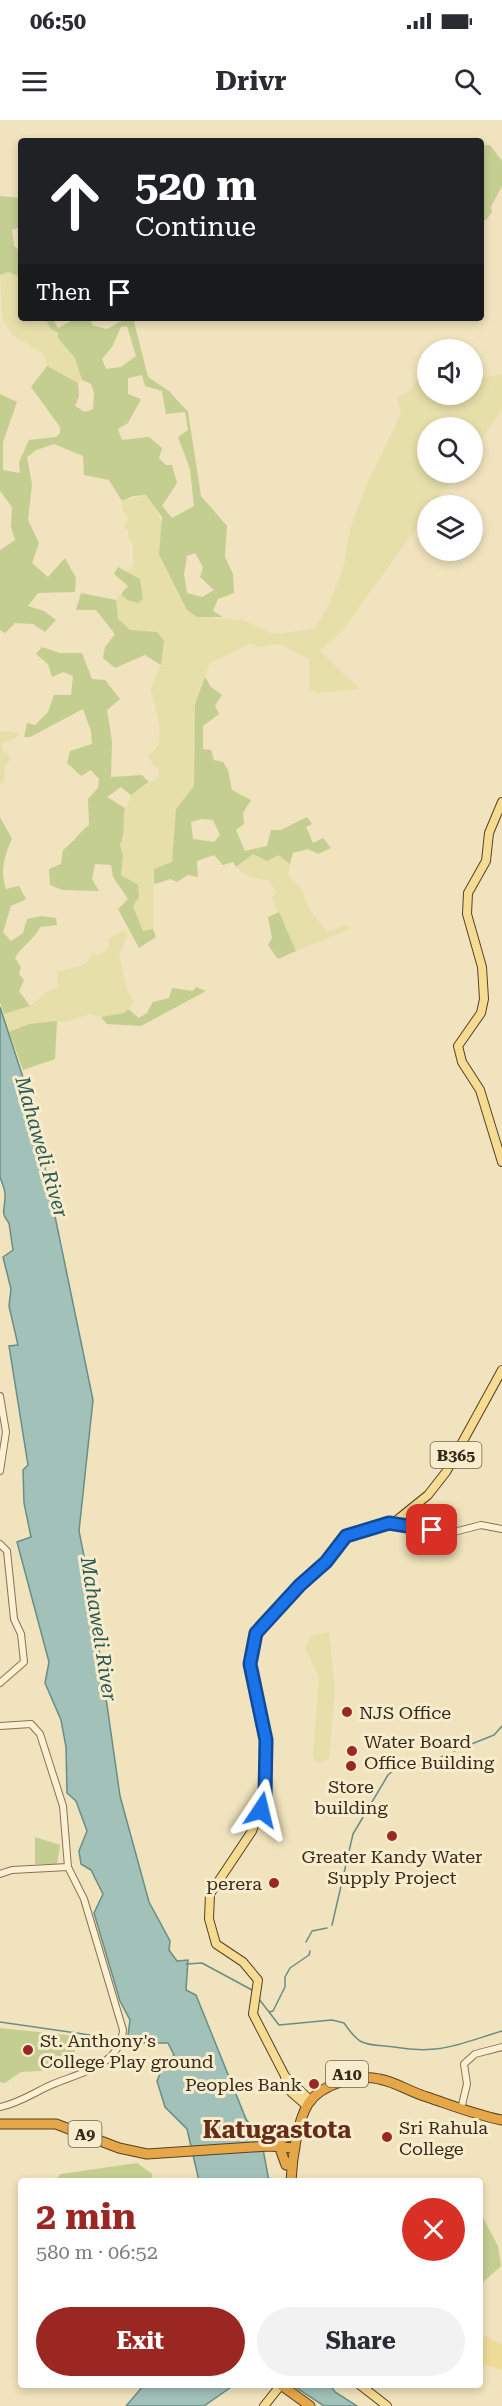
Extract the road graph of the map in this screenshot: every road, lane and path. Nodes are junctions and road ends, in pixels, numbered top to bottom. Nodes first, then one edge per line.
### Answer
1 (502, 802) edge
2 (502, 1162) edge
3 (502, 1370) edge
4 (0, 1396) edge
5 (0, 1471) edge
6 (389, 1523) junction
7 (502, 1528) edge
8 (0, 1544) edge
9 (0, 1683) edge
10 (0, 1726) edge
11 (68, 1867) junction
12 (0, 1874) edge
13 (502, 2047) edge
14 (307, 2102) junction
15 (0, 2108) edge
16 (461, 2109) junction
17 (0, 2118) edge
18 (502, 2120) edge
19 (0, 2124) edge
20 (285, 2143) junction
21 (169, 2150) junction
22 (286, 2178) edge
23 (291, 2178) edge
24 (281, 2388) edge
25 (283, 2388) edge
26 (364, 2388) edge
27 (264, 2406) edge
28 (310, 2406) edge
29 (387, 2406) edge

1 - 2 main road
3 - 6 main road, B365
4 - 5 street
6 - 7 street
6 - 14 main road, B365
8 - 9 street
10 - 11 street
11 - 12 street
11 - 15 street
13 - 16 street
14 - 16 highway, A10
14 - 20 highway, A10
16 - 18 highway, A10
17 - 21 highway, A9
19 - 21 highway, A9
20 - 21 highway, A9
20 - 22 highway
20 - 23 highway
24 - 27 main road
25 - 28 highway
26 - 29 main road

